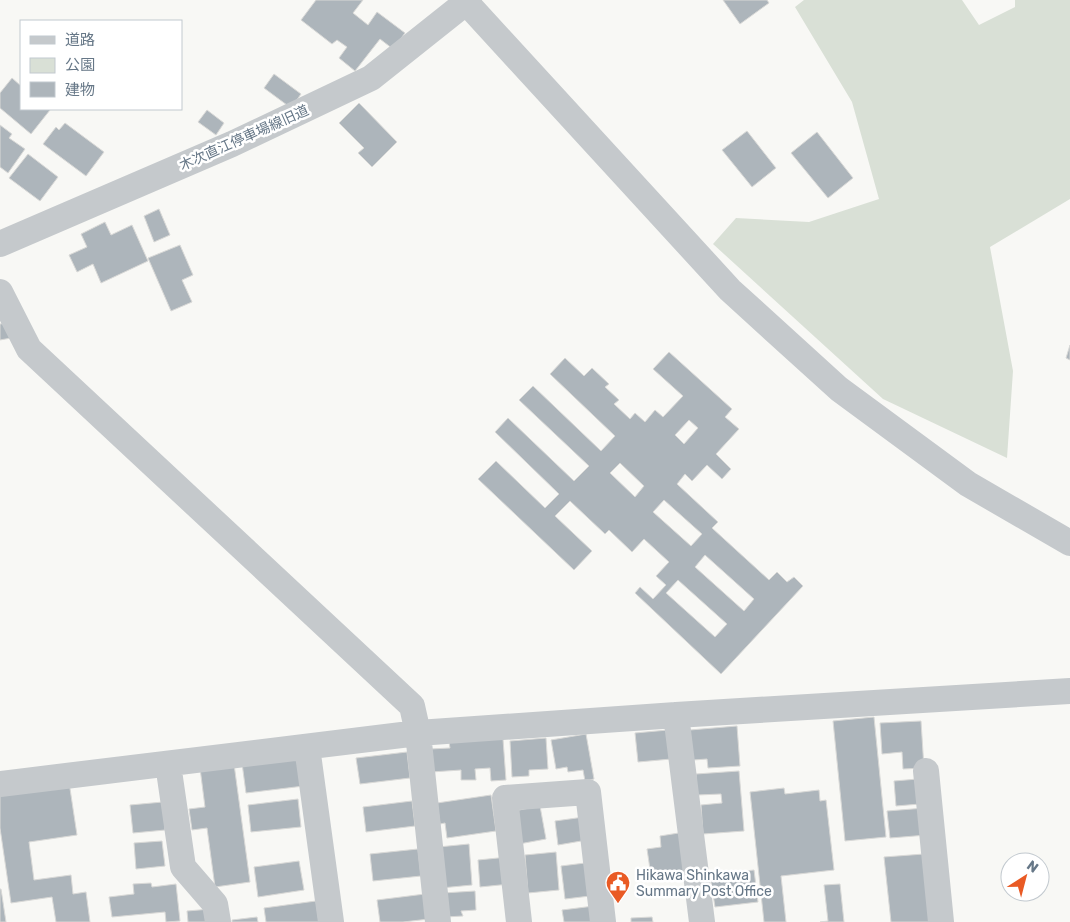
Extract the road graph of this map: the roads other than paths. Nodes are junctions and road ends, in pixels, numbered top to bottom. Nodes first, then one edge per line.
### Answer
1 (466, 1) edge
2 (0, 244) edge
3 (0, 292) edge
4 (1070, 543) edge
5 (1070, 691) edge
6 (676, 715) junction
7 (418, 733) junction
8 (307, 747) junction
9 (168, 764) junction
10 (926, 771) dead end
11 (0, 784) edge
12 (218, 922) edge
13 (331, 922) edge
14 (438, 922) edge
15 (519, 922) edge
16 (603, 922) edge
17 (702, 922) edge
18 (941, 922) edge

1 - 2 street, 木次直江停車場線旧道
1 - 4 street
3 - 7 street
5 - 6 street
6 - 7 street
6 - 17 street
7 - 8 street
7 - 14 street
8 - 9 street
8 - 13 street
9 - 11 street
9 - 12 street
10 - 18 street
15 - 16 street

